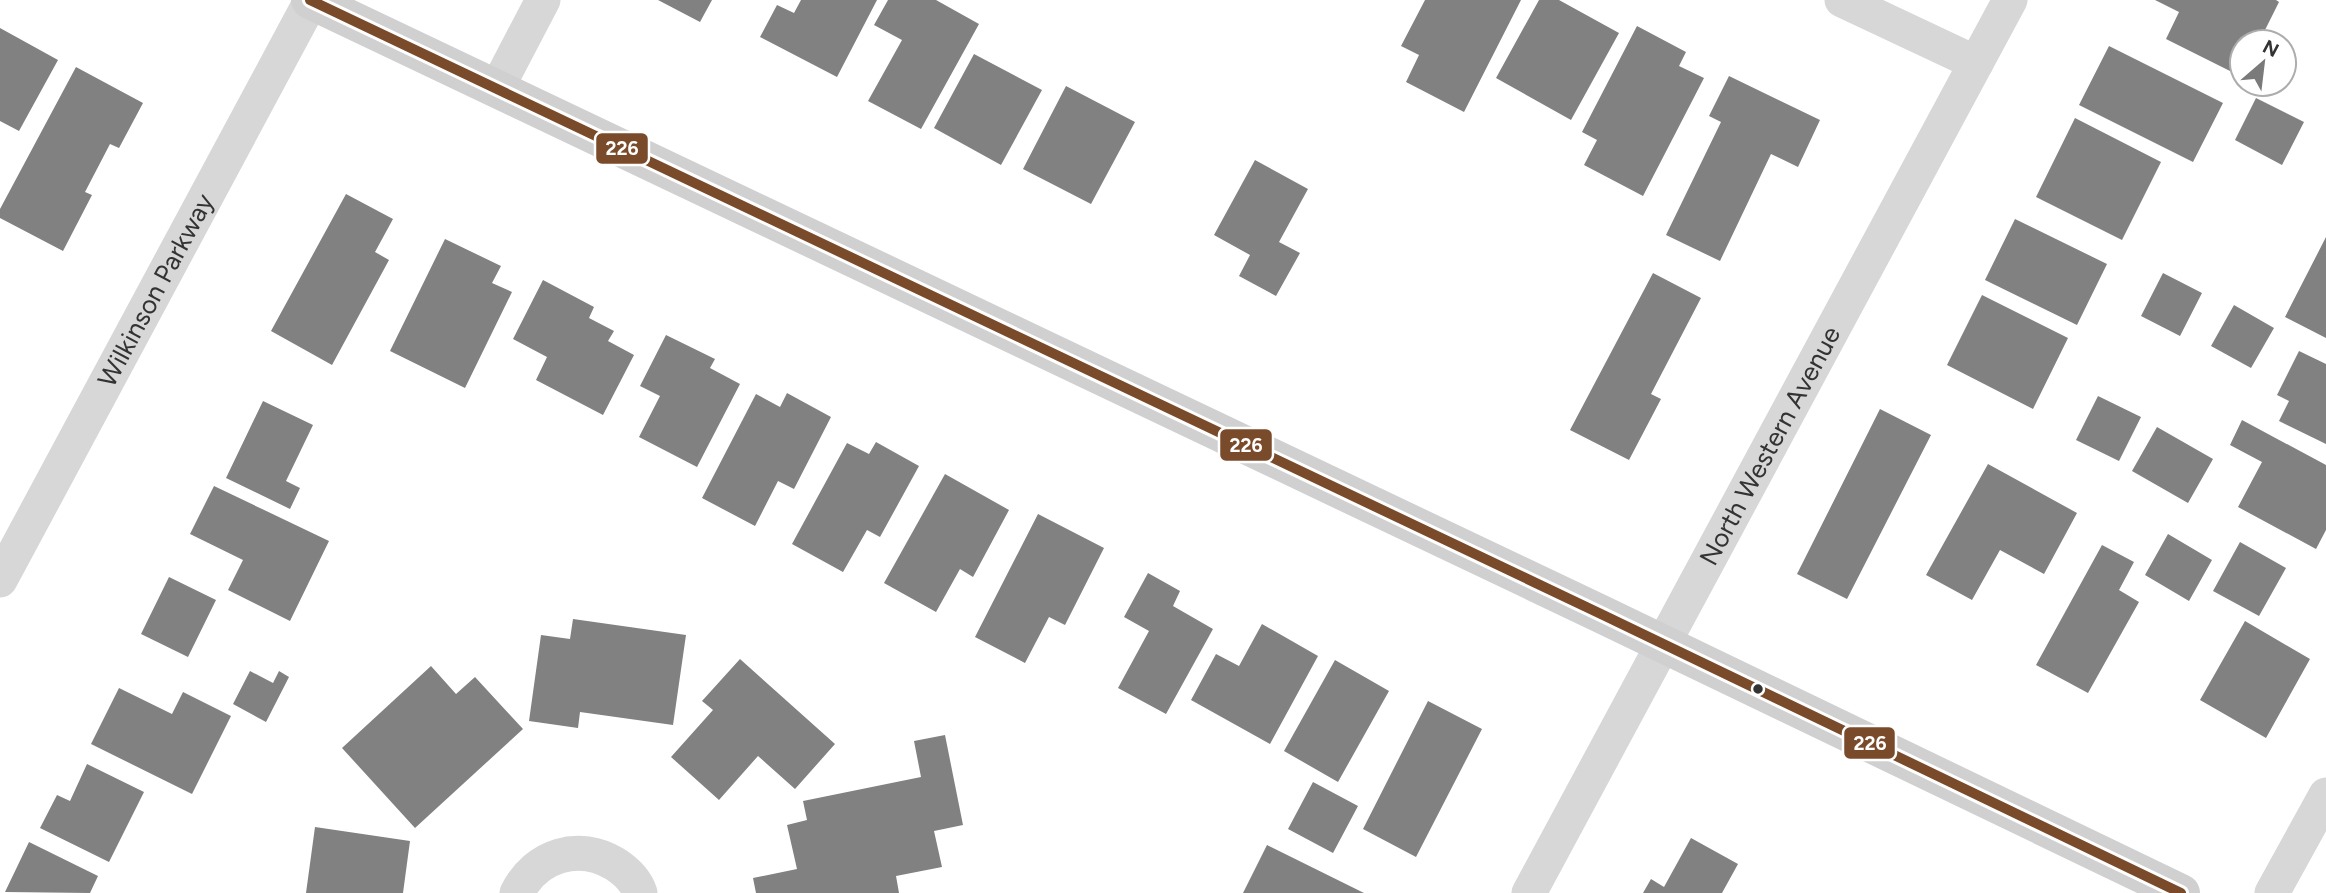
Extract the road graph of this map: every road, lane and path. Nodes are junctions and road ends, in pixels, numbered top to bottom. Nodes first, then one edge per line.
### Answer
1 (310, 0) edge
2 (542, 0) edge
3 (1842, 0) edge
4 (2010, 0) edge
5 (1976, 63) junction
6 (496, 88) junction
7 (0, 580) edge
8 (1662, 643) junction
9 (2326, 795) edge
10 (517, 893) edge
11 (640, 893) edge
12 (1529, 893) edge
13 (2181, 893) edge
14 (2272, 893) edge

1 - 6 main road
1 - 7 street, Wilkinson Parkway
2 - 6 street
3 - 5 street
4 - 5 street, North Western Avenue
5 - 8 street, North Western Avenue
6 - 8 main road
8 - 12 street, North Western Avenue
8 - 13 main road
9 - 14 street
10 - 11 street

